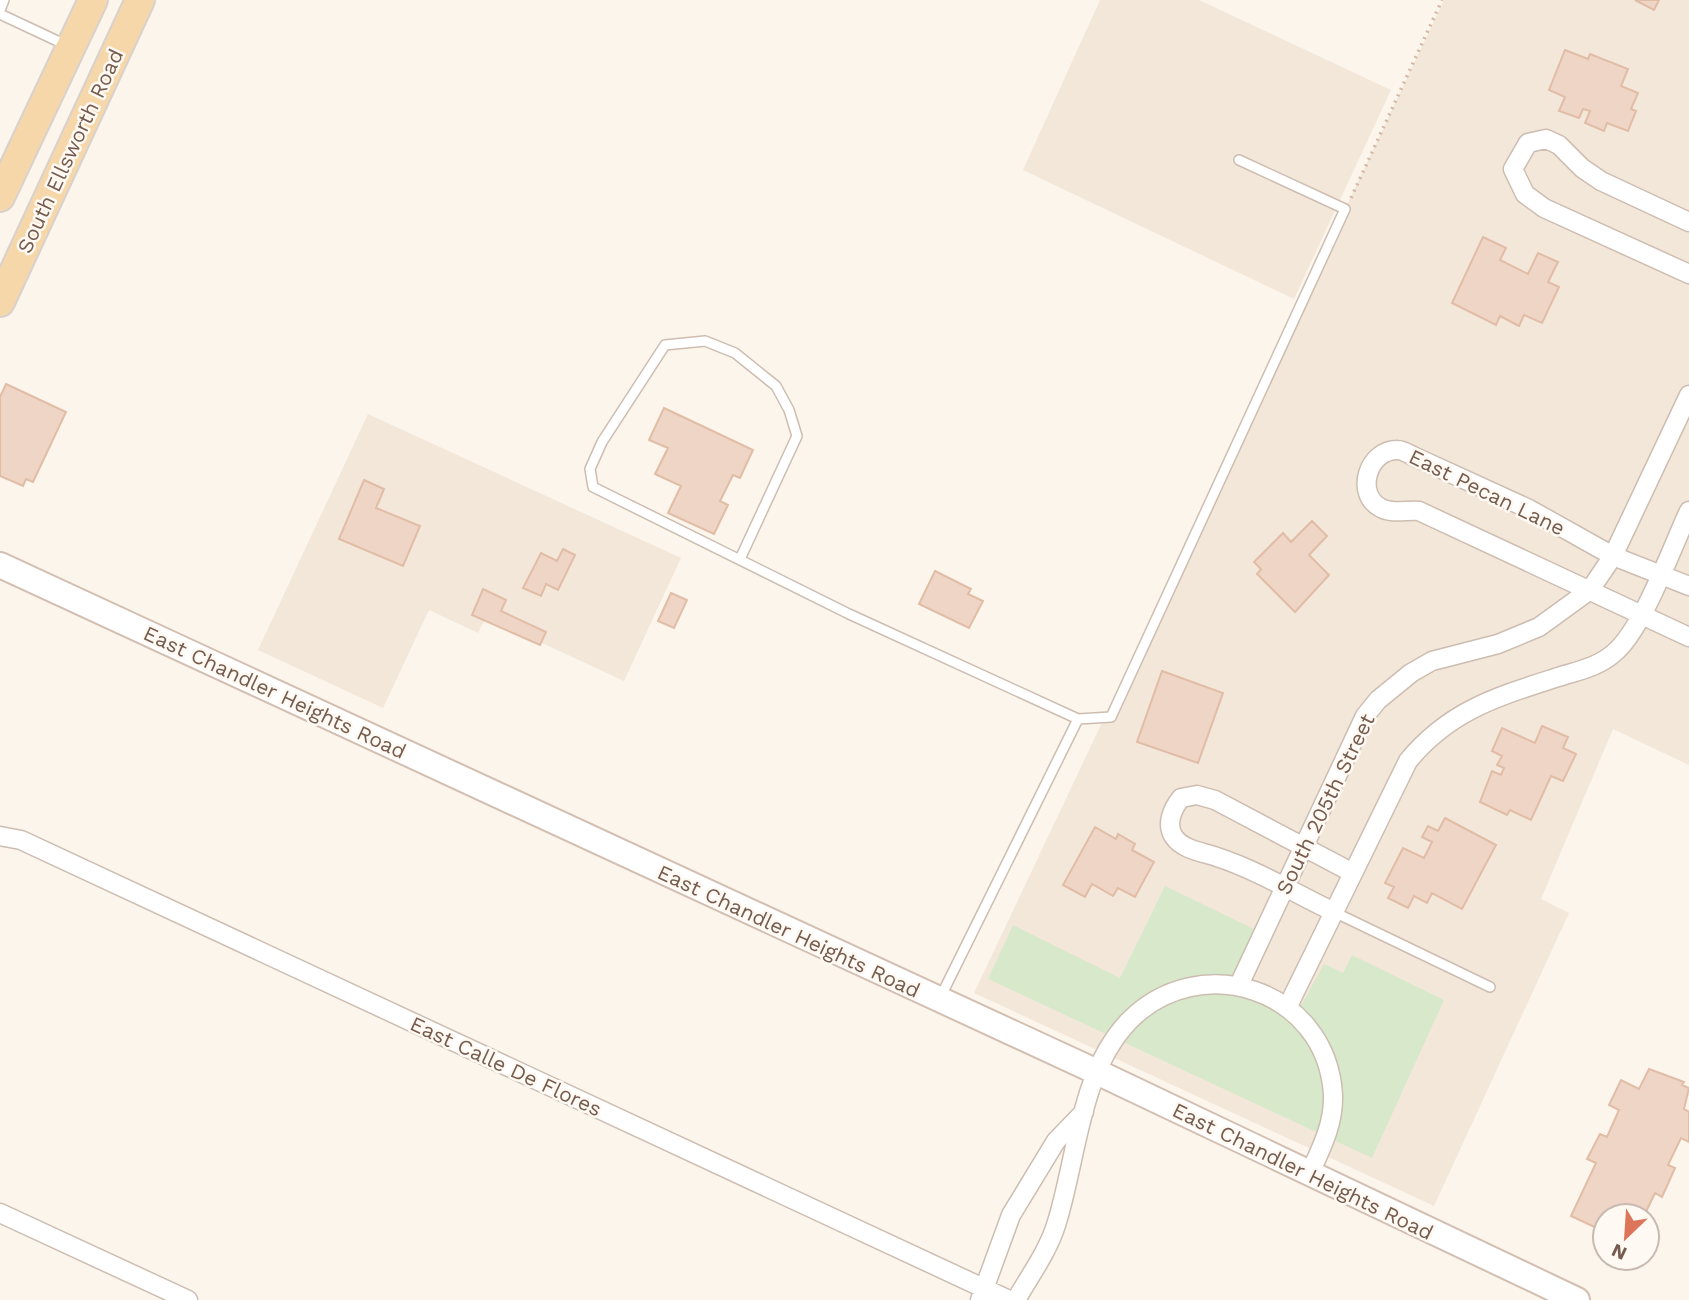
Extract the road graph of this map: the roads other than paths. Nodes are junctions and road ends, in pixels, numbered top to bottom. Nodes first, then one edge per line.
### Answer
1 (4, 0) edge
2 (93, 0) edge
3 (140, 0) edge
4 (0, 12) edge
5 (71, 48) junction
6 (1239, 160) dead end
7 (0, 197) edge
8 (1689, 222) edge
9 (1689, 275) edge
10 (0, 302) edge
11 (1689, 396) edge
12 (1689, 511) edge
13 (1614, 556) junction
14 (740, 559) junction
15 (0, 565) edge
16 (1661, 573) junction
17 (1689, 586) edge
18 (1590, 590) junction
19 (1640, 615) junction
20 (1689, 637) edge
21 (1078, 719) junction
22 (0, 836) edge
23 (1302, 848) junction
24 (1353, 873) junction
25 (1284, 888) junction
26 (1334, 912) junction
27 (1239, 985) junction
28 (1490, 987) dead end
29 (939, 999) junction
30 (1287, 1008) junction
31 (1097, 1072) junction
32 (1084, 1112) junction
33 (1309, 1175) junction
34 (0, 1213) edge
35 (982, 1294) edge
36 (188, 1300) edge
37 (1009, 1300) edge
38 (1016, 1300) edge
39 (1577, 1300) edge

1 - 4 lane
2 - 5 main road, South Ellsworth Road
3 - 10 main road, South Ellsworth Road
4 - 5 lane
5 - 7 main road, South Ellsworth Road
6 - 21 lane
8 - 9 street
11 - 13 street, South 205th Street
12 - 16 street
13 - 16 street, East Pecan Lane
13 - 18 street, South 205th Street
13 - 18 street, East Pecan Lane
14 - 14 lane
14 - 21 lane
15 - 29 main road, East Chandler Heights Road
16 - 17 street, East Pecan Lane
16 - 19 street
18 - 19 street, East Pecan Lane
18 - 23 street, South 205th Street
19 - 20 street, East Pecan Lane
19 - 24 street
21 - 29 lane
22 - 35 street, East Calle De Flores
23 - 24 street
23 - 25 street, South 205th Street
23 - 25 street
24 - 26 street
25 - 26 street
25 - 27 street, South 205th Street
26 - 28 lane
26 - 30 street
27 - 30 street
27 - 31 street
29 - 31 main road, East Chandler Heights Road
30 - 33 street
31 - 32 street
31 - 33 main road, East Chandler Heights Road
32 - 35 street
32 - 38 street
33 - 39 main road, East Chandler Heights Road
34 - 36 street
35 - 37 street, East Calle De Flores

